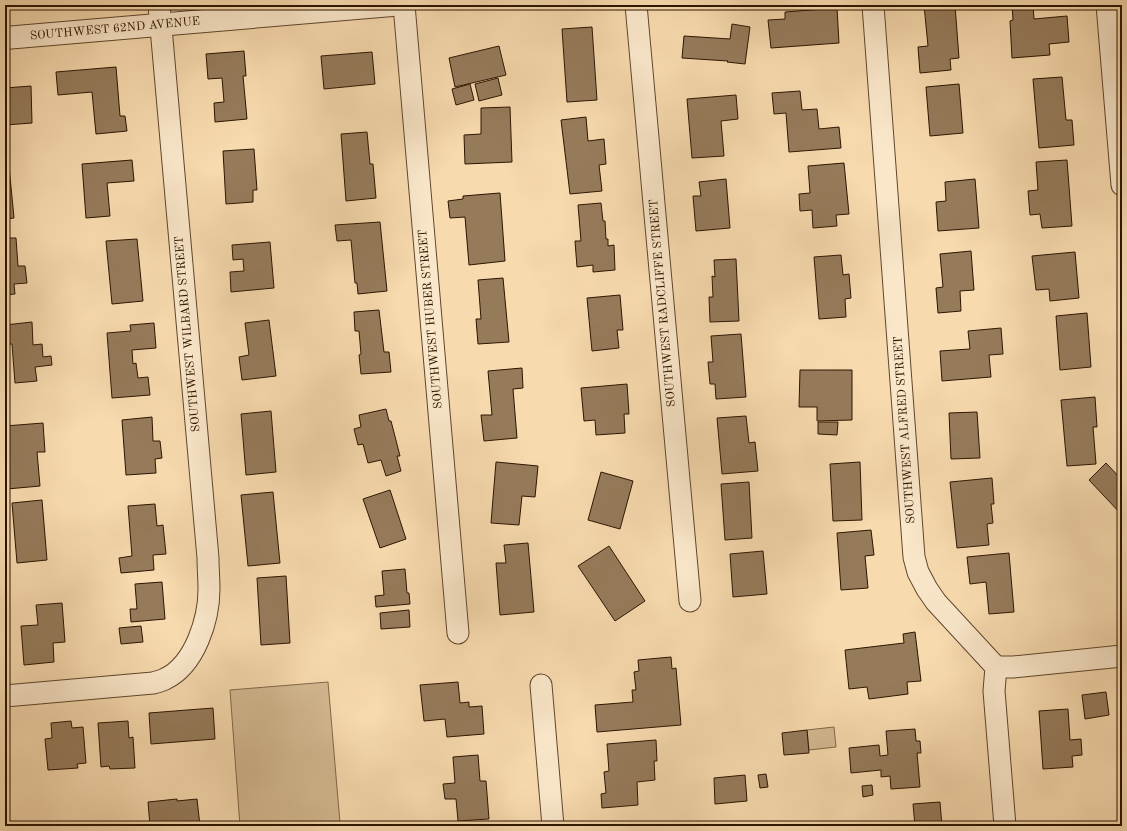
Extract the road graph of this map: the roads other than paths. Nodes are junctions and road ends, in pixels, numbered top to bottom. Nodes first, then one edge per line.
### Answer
1 (392, 5) edge
2 (404, 5) edge
3 (636, 5) edge
4 (873, 5) edge
5 (1107, 5) edge
6 (160, 15) edge
7 (5, 38) edge
8 (1122, 185) edge
9 (690, 601) dead end
10 (458, 633) dead end
11 (1122, 656) edge
12 (996, 667) junction
13 (541, 685) dead end
14 (5, 696) edge
15 (553, 826) edge
16 (1005, 826) edge

1 - 6 street, SOUTHWEST 62ND AVENUE
2 - 10 street, SOUTHWEST HUBER STREET
3 - 9 street, SOUTHWEST RADCLIFFE STREET
4 - 12 street, SOUTHWEST ALFRED STREET
5 - 8 street
6 - 7 street, SOUTHWEST 62ND AVENUE
6 - 14 street, SOUTHWEST WILBARD STREET
11 - 12 street
12 - 16 street
13 - 15 street

